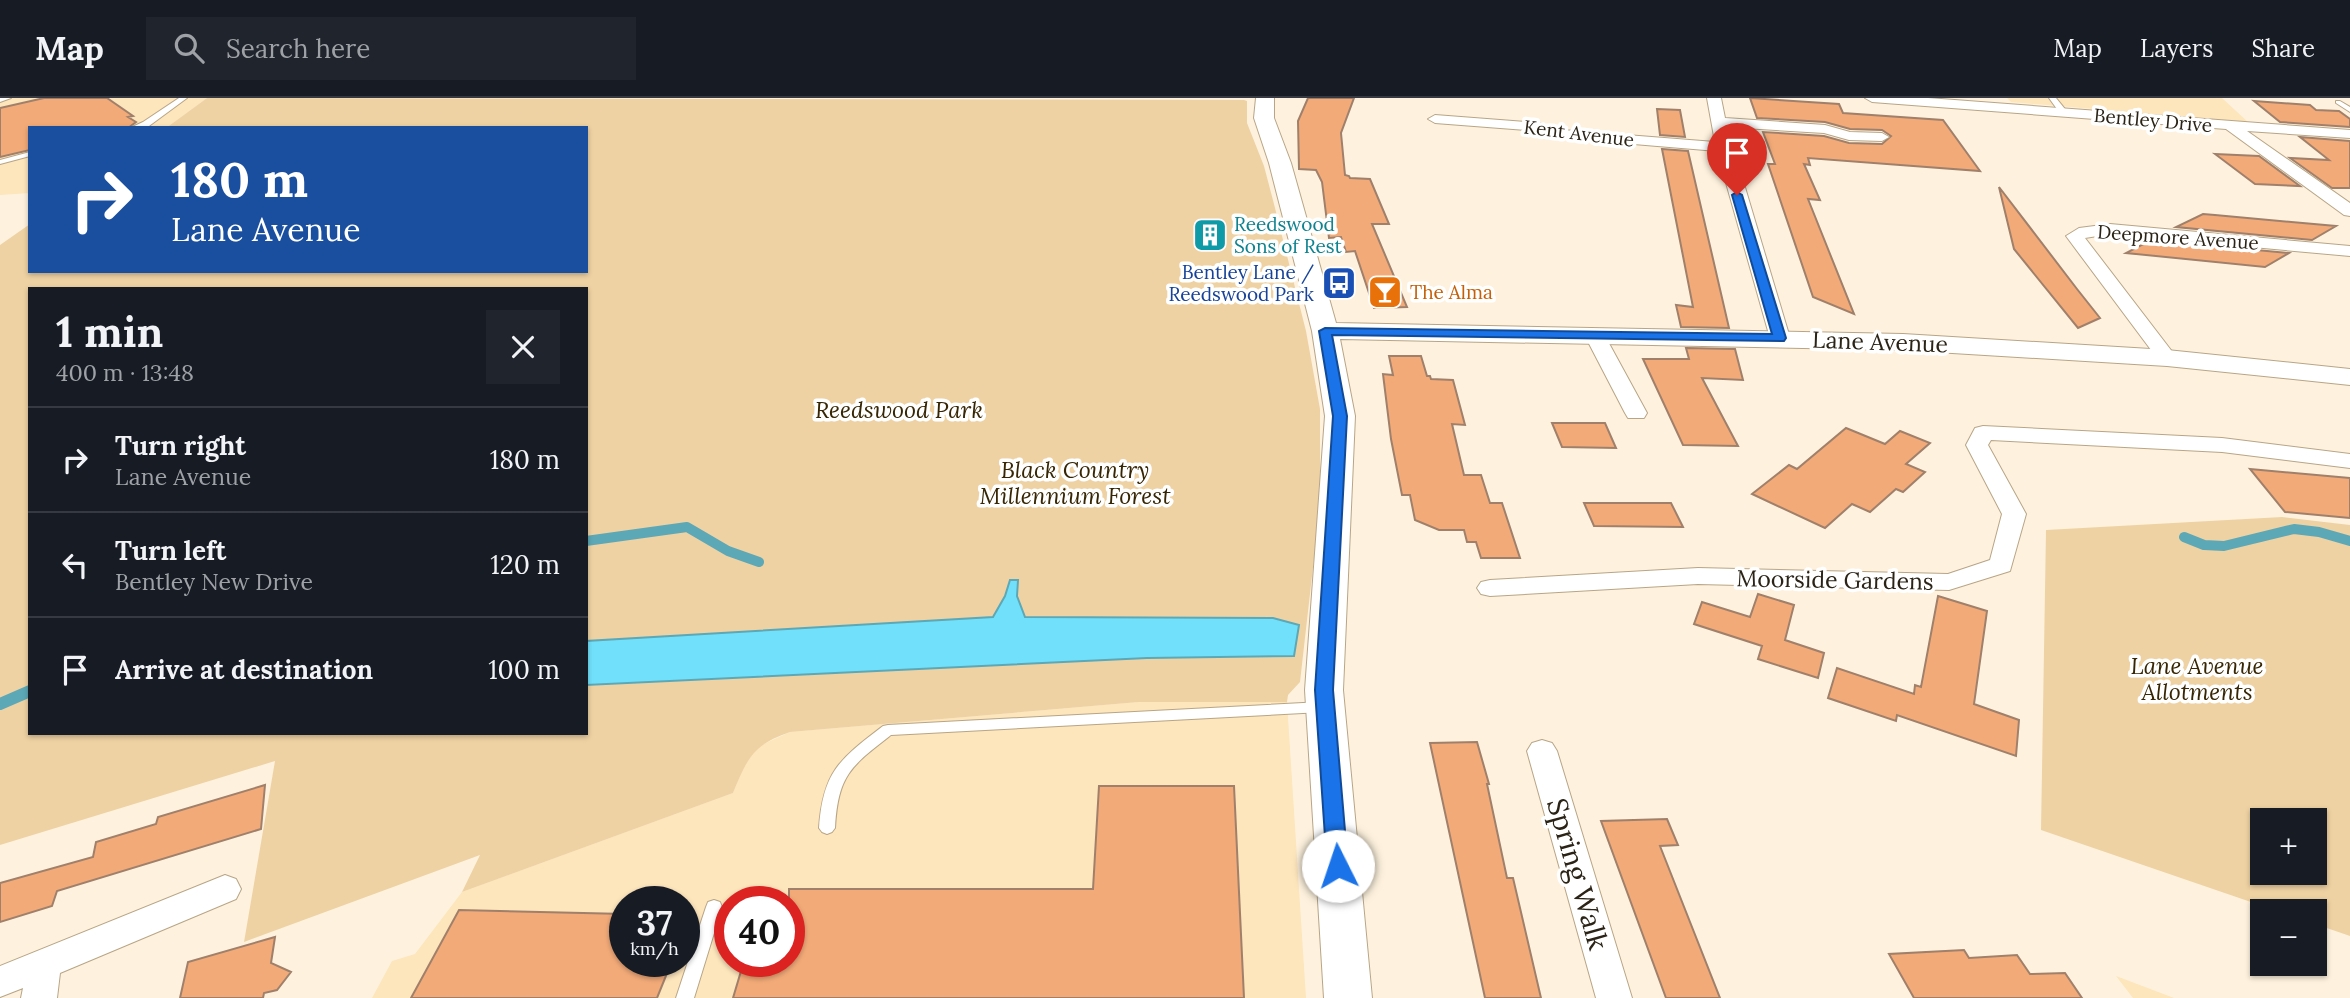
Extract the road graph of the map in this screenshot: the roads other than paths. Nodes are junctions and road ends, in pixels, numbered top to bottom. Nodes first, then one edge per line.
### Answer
1 (8, 98) edge
2 (184, 98) edge
3 (1265, 98) edge
4 (1714, 98) edge
5 (1872, 98) edge
6 (2052, 98) edge
7 (0, 100) edge
8 (2336, 103) dead end
9 (2350, 110) edge
10 (2065, 114) junction
11 (1435, 119) dead end
12 (1717, 122) junction
13 (140, 126) edge
14 (2232, 127) junction
15 (2350, 134) edge
16 (1882, 137) dead end
17 (1723, 147) junction
18 (28, 155) edge
19 (0, 162) edge
20 (2350, 211) edge
21 (2350, 251) edge
22 (1325, 331) junction
23 (1595, 336) junction
24 (1780, 338) junction
25 (2166, 358) junction
26 (2350, 377) edge
27 (1636, 413) dead end
28 (2350, 461) edge
29 (1490, 588) dead end
30 (1325, 699) junction
31 (1542, 751) dead end
32 (827, 828) dead end
33 (225, 890) dead end
34 (714, 907) dead end
35 (44, 963) junction
36 (0, 982) edge
37 (39, 998) edge
38 (685, 998) edge
39 (1348, 998) edge
40 (1614, 998) edge

1 - 7 lane
2 - 13 lane
3 - 22 street
4 - 12 street
5 - 10 street, Bentley Drive
6 - 10 lane
8 - 9 lane
10 - 14 street, Bentley Drive
11 - 17 street, Kent Avenue
12 - 16 street
12 - 17 street
14 - 15 street, Bentley Drive
14 - 20 street
17 - 24 street
18 - 19 lane
21 - 25 street, Deepmore Avenue
22 - 23 street, Lane Avenue
22 - 30 street
23 - 24 street, Lane Avenue
23 - 27 street
24 - 25 street, Lane Avenue
25 - 26 street, Lane Avenue
28 - 29 street, Moorside Gardens
30 - 32 lane
30 - 39 street
31 - 40 street, Spring Walk
33 - 35 street
34 - 38 lane
35 - 36 street
35 - 37 street

